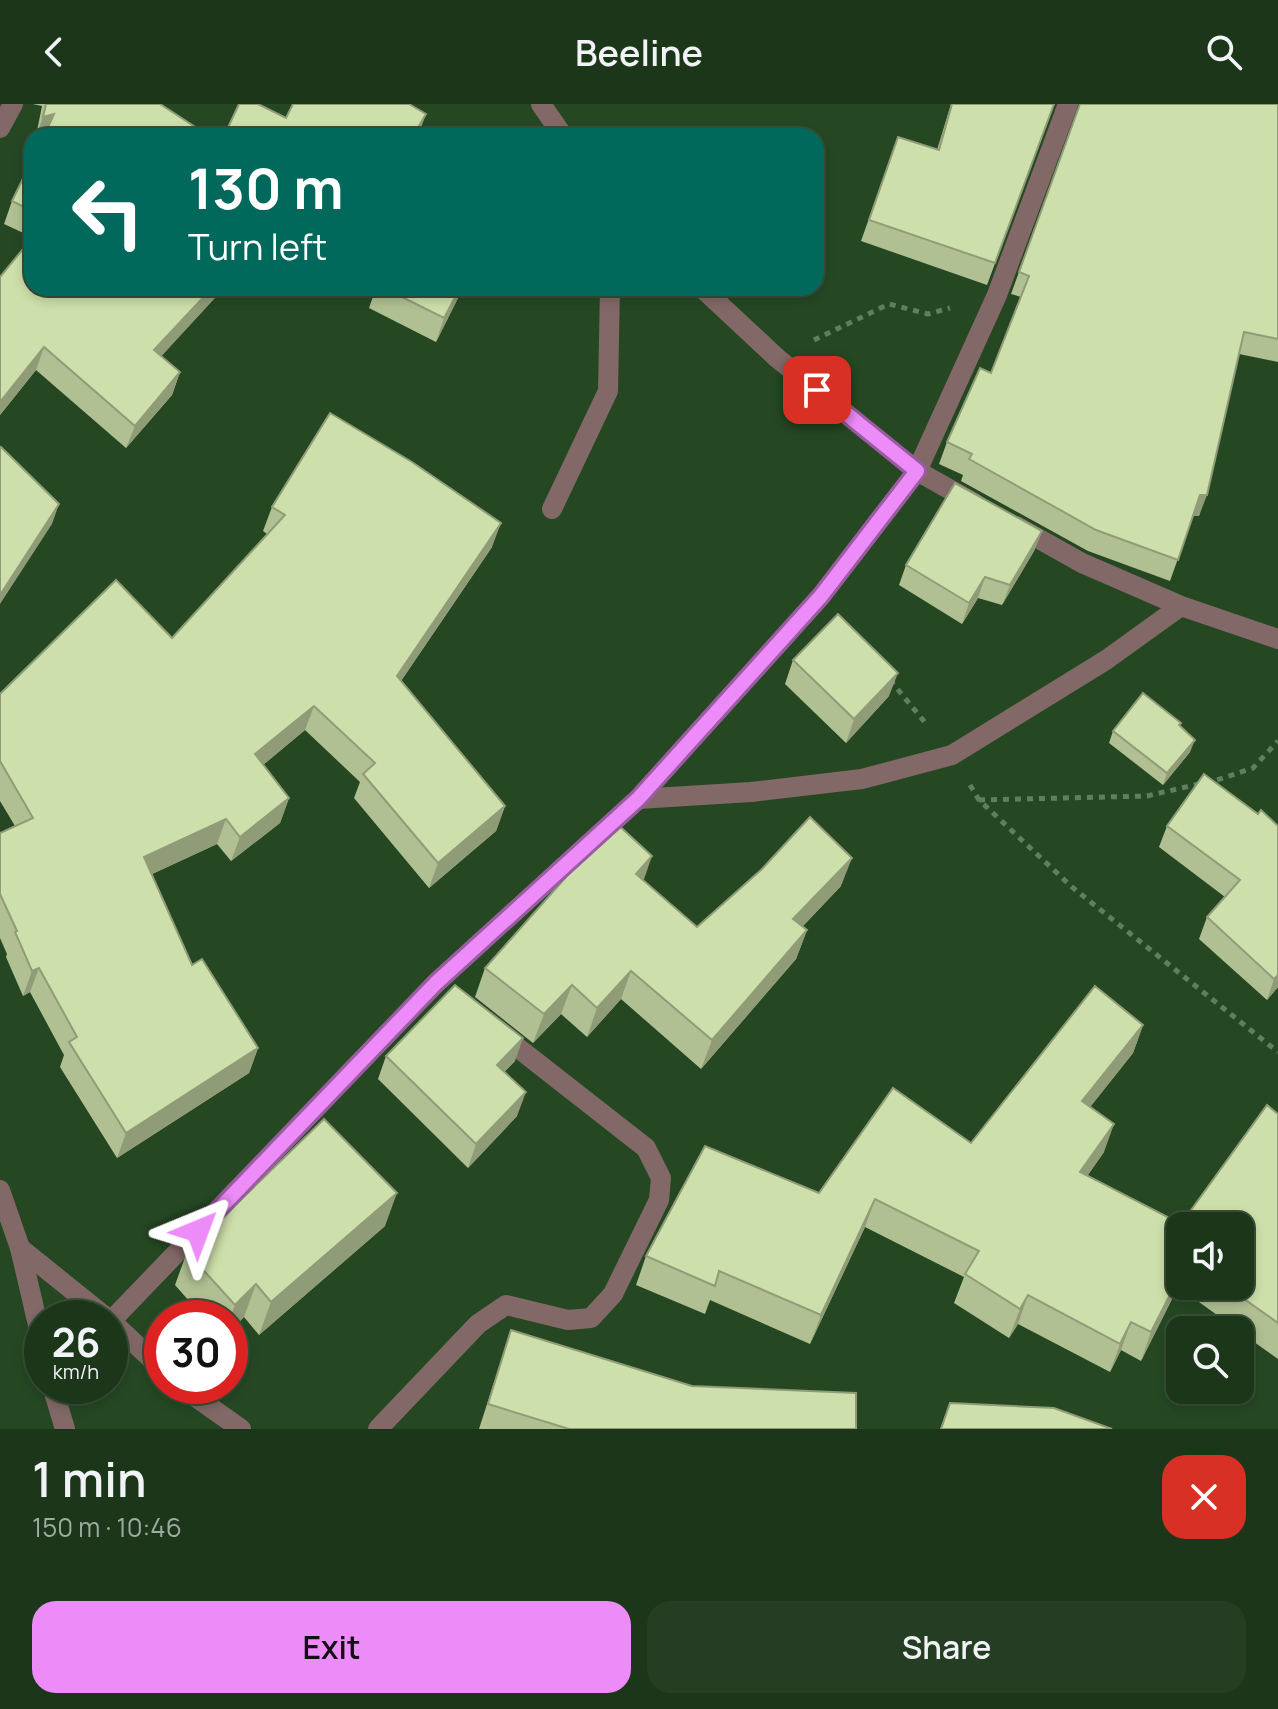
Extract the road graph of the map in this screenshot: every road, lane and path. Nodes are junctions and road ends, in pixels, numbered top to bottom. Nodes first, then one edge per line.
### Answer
1 (13, 104) edge
2 (541, 104) edge
3 (1068, 104) edge
4 (0, 128) edge
5 (558, 128) edge
6 (997, 295) junction
7 (610, 296) edge
8 (711, 296) edge
9 (777, 358) junction
10 (917, 471) junction
11 (552, 509) dead end
12 (1181, 606) junction
13 (1278, 639) edge
14 (881, 669) edge
15 (1278, 741) edge
16 (952, 755) junction
17 (638, 799) junction
18 (979, 800) junction
19 (486, 1023) edge
20 (1278, 1052) edge
21 (0, 1190) edge
22 (20, 1248) junction
23 (32, 1300) edge
24 (84, 1300) edge
25 (128, 1301) edge
26 (128, 1338) edge
27 (144, 1352) edge
28 (58, 1404) edge
29 (206, 1404) edge
30 (65, 1429) edge
31 (241, 1429) edge
32 (378, 1429) edge

1 - 4 street
2 - 5 street
3 - 6 street
6 - 9 path
6 - 10 street
7 - 11 street
8 - 9 street
9 - 10 street
10 - 12 street
10 - 17 street
12 - 13 street
12 - 16 street
14 - 16 path
15 - 18 path
16 - 17 street
16 - 18 path
17 - 25 street
18 - 20 path
19 - 32 street
21 - 22 street
22 - 23 street
22 - 24 street
26 - 27 street
28 - 30 street
29 - 31 street

